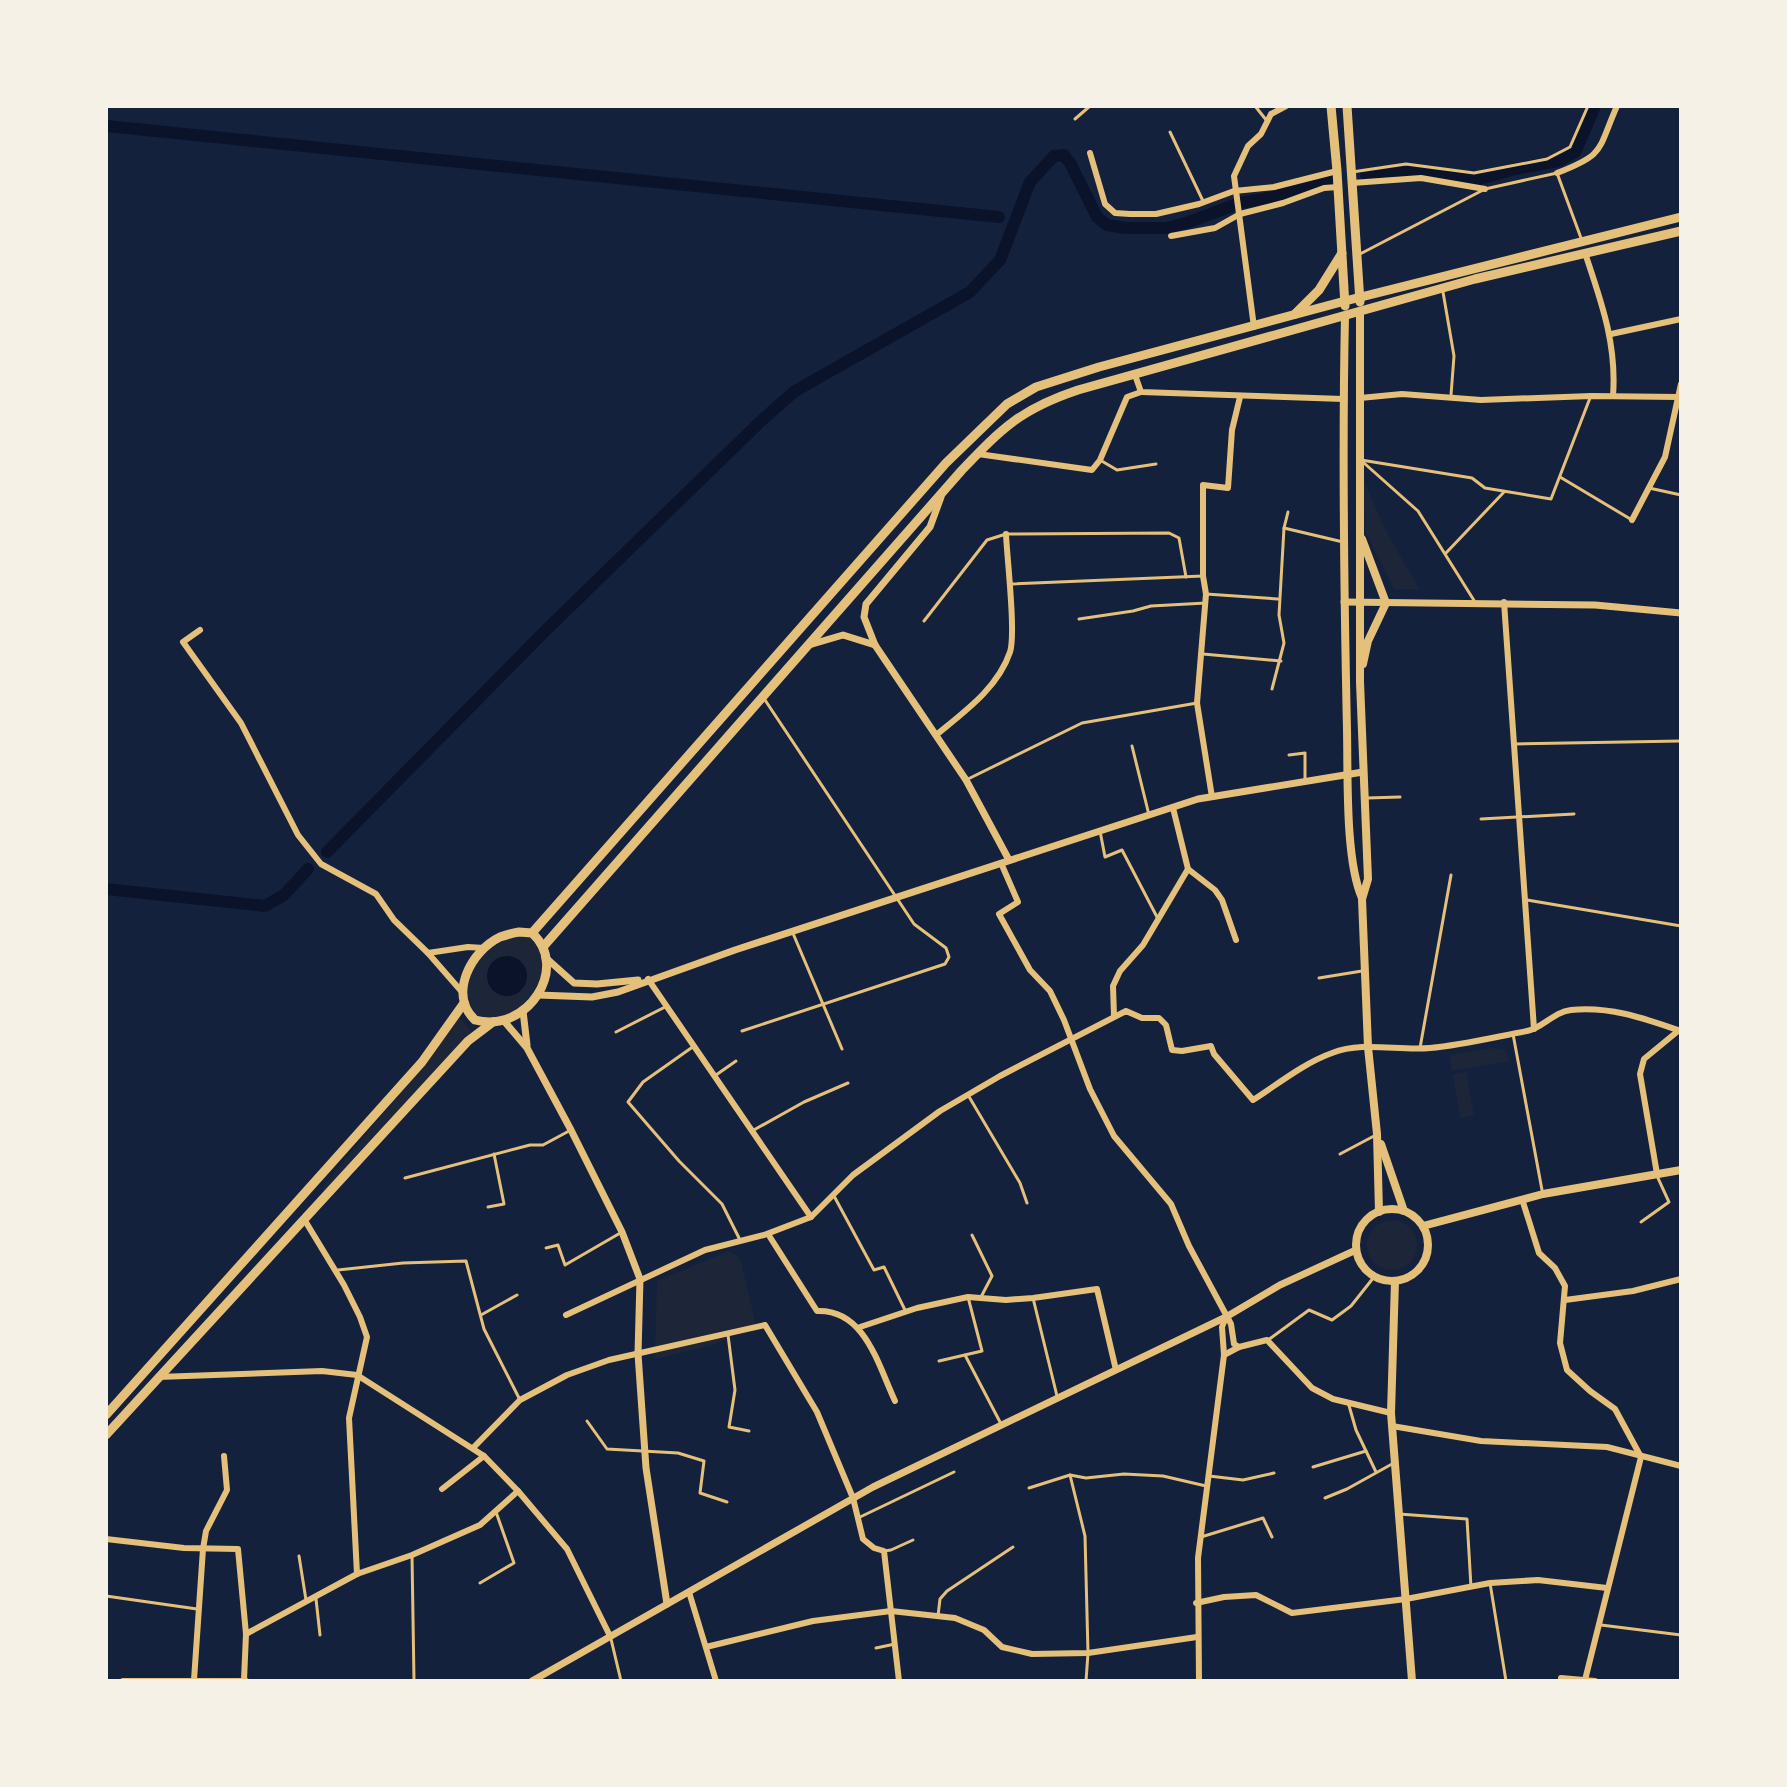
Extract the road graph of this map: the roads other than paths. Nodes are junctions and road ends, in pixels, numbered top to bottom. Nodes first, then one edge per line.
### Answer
1 (1090, 106) edge
2 (1255, 106) edge
3 (1286, 106) edge
4 (1331, 106) edge
5 (1347, 106) edge
6 (1588, 106) edge
7 (1617, 106) edge
8 (1075, 119) dead end
9 (1267, 121) junction
10 (1170, 132) dead end
11 (1090, 153) dead end
12 (1337, 171) junction
13 (1351, 172) junction
14 (1557, 173) junction
15 (1352, 183) junction
16 (1338, 187) junction
17 (1485, 189) junction
18 (1234, 191) junction
19 (1204, 202) junction
20 (1240, 214) junction
21 (1681, 217) edge
22 (1681, 231) edge
23 (1171, 236) dead end
24 (1583, 241) junction
25 (1342, 253) junction
26 (1585, 253) junction
27 (1356, 256) junction
28 (1442, 288) junction
29 (1360, 297) junction
30 (1345, 301) junction
31 (1360, 311) junction
32 (1293, 316) junction
33 (1345, 316) junction
34 (1681, 319) edge
35 (1254, 327) junction
36 (1611, 334) junction
37 (1135, 375) junction
38 (1681, 384) edge
39 (1141, 392) junction
40 (1591, 396) junction
41 (1613, 396) junction
42 (1240, 397) junction
43 (1679, 397) edge
44 (1359, 398) junction
45 (1451, 398) junction
46 (1343, 399) junction
47 (978, 454) junction
48 (1100, 460) junction
49 (1361, 460) junction
50 (1156, 464) dead end
51 (1560, 477) junction
52 (1649, 488) junction
53 (1505, 492) junction
54 (942, 493) junction
55 (1681, 495) edge
56 (1288, 512) dead end
57 (1632, 520) joint
58 (1284, 528) junction
59 (1359, 531) junction
60 (1006, 534) junction
61 (1343, 542) junction
62 (1446, 553) junction
63 (1203, 576) junction
64 (1186, 577) junction
65 (1009, 584) junction
66 (1206, 594) junction
67 (1280, 599) junction
68 (1344, 602) junction
69 (1360, 602) junction
70 (1475, 602) junction
71 (1504, 602) junction
72 (1206, 603) junction
73 (1386, 603) junction
74 (1681, 613) edge
75 (1079, 619) dead end
76 (924, 621) dead end
77 (200, 630) dead end
78 (809, 645) junction
79 (875, 645) junction
80 (1203, 654) junction
81 (1281, 661) junction
82 (1360, 682) junction
83 (1272, 689) dead end
84 (763, 697) junction
85 (1197, 703) junction
86 (936, 735) junction
87 (1681, 741) edge
88 (1514, 744) junction
89 (1132, 746) dead end
90 (1289, 755) dead end
91 (1363, 772) junction
92 (1348, 774) junction
93 (966, 780) junction
94 (1305, 781) junction
95 (1212, 797) junction
96 (1400, 797) dead end
97 (1363, 798) junction
98 (1173, 808) junction
99 (1574, 814) dead end
100 (1149, 815) junction
101 (1519, 817) junction
102 (1481, 819) dead end
103 (1100, 831) junction
104 (1005, 862) junction
105 (1188, 869) junction
106 (1451, 875) dead end
107 (896, 897) junction
108 (1362, 899) junction
109 (1524, 899) junction
110 (1159, 921) junction
111 (1681, 926) edge
112 (792, 931) junction
113 (532, 933) junction
114 (1236, 940) dead end
115 (485, 949) junction
116 (544, 952) junction
117 (428, 953) junction
118 (1366, 971) junction
119 (1319, 978) dead end
120 (648, 979) junction
121 (538, 995) junction
122 (464, 998) junction
123 (821, 1005) junction
124 (667, 1006) junction
125 (523, 1011) junction
126 (1114, 1016) junction
127 (498, 1022) junction
128 (1534, 1029) junction
129 (742, 1031) dead end
130 (1680, 1031) edge
131 (616, 1032) dead end
132 (1513, 1034) junction
133 (1071, 1040) junction
134 (694, 1046) junction
135 (1368, 1047) junction
136 (527, 1048) junction
137 (1420, 1048) junction
138 (842, 1049) dead end
139 (736, 1061) dead end
140 (714, 1076) junction
141 (848, 1083) dead end
142 (968, 1095) junction
143 (571, 1130) junction
144 (752, 1131) junction
145 (1377, 1134) junction
146 (494, 1154) junction
147 (1340, 1154) dead end
148 (1681, 1170) edge
149 (1657, 1174) junction
150 (405, 1178) dead end
151 (1543, 1194) junction
152 (834, 1196) junction
153 (1522, 1199) junction
154 (1027, 1203) dead end
155 (488, 1207) dead end
156 (1404, 1211) junction
157 (1379, 1212) junction
158 (811, 1217) junction
159 (304, 1219) junction
160 (1641, 1222) dead end
161 (1423, 1226) junction
162 (622, 1232) junction
163 (768, 1234) junction
164 (972, 1235) dead end
165 (741, 1242) junction
166 (546, 1248) dead end
167 (1356, 1250) junction
168 (334, 1271) junction
169 (1374, 1277) junction
170 (640, 1279) junction
171 (1681, 1279) edge
172 (1395, 1281) junction
173 (517, 1295) dead end
174 (968, 1297) junction
175 (981, 1297) junction
176 (1033, 1298) junction
177 (1565, 1300) junction
178 (907, 1313) junction
179 (481, 1315) junction
180 (566, 1315) dead end
181 (1226, 1317) junction
182 (860, 1327) junction
183 (728, 1335) junction
184 (1267, 1340) junction
185 (1239, 1347) junction
186 (638, 1354) junction
187 (965, 1355) junction
188 (1224, 1355) junction
189 (939, 1361) dead end
190 (1116, 1370) junction
191 (357, 1375) junction
192 (157, 1377) junction
193 (1057, 1399) junction
194 (520, 1400) junction
195 (895, 1401) dead end
196 (1348, 1402) junction
197 (1391, 1413) junction
198 (106, 1415) edge
199 (587, 1421) dead end
200 (1002, 1426) junction
201 (1392, 1426) junction
202 (749, 1431) dead end
203 (106, 1435) edge
204 (473, 1448) junction
205 (646, 1450) junction
206 (1366, 1451) junction
207 (224, 1456) dead end
208 (484, 1456) junction
209 (1641, 1457) junction
210 (1395, 1462) junction
211 (1681, 1466) edge
212 (1313, 1467) dead end
213 (954, 1472) dead end
214 (1376, 1472) junction
215 (1274, 1473) dead end
216 (1070, 1475) junction
217 (1209, 1476) junction
218 (1209, 1487) junction
219 (1029, 1488) dead end
220 (442, 1489) dead end
221 (518, 1491) junction
222 (853, 1498) junction
223 (1325, 1498) dead end
224 (727, 1502) dead end
225 (496, 1512) junction
226 (1399, 1514) junction
227 (858, 1518) junction
228 (1201, 1537) junction
229 (1272, 1537) dead end
230 (106, 1539) edge
231 (913, 1540) dead end
232 (1013, 1547) dead end
233 (203, 1549) junction
234 (884, 1551) junction
235 (412, 1555) junction
236 (299, 1556) dead end
237 (357, 1574) junction
238 (480, 1583) dead end
239 (1490, 1583) junction
240 (1471, 1587) junction
241 (1607, 1588) junction
242 (689, 1592) junction
243 (106, 1596) edge
244 (315, 1596) junction
245 (1406, 1599) junction
246 (306, 1601) junction
247 (1196, 1603) junction
248 (667, 1604) junction
249 (199, 1609) junction
250 (891, 1611) junction
251 (938, 1616) junction
252 (1598, 1624) junction
253 (246, 1634) junction
254 (320, 1635) dead end
255 (1681, 1635) edge
256 (610, 1636) junction
257 (1197, 1637) junction
258 (895, 1644) junction
259 (706, 1647) junction
260 (876, 1648) dead end
261 (1088, 1653) junction
262 (553, 1669) junction
263 (194, 1680) edge
264 (1585, 1680) edge
265 (123, 1681) edge
266 (245, 1681) edge
267 (414, 1681) edge
268 (532, 1681) edge
269 (551, 1681) edge
270 (621, 1681) edge
271 (716, 1681) edge
272 (899, 1681) edge
273 (1086, 1681) edge
274 (1199, 1681) edge
275 (1412, 1681) edge
276 (1506, 1681) edge
277 (1561, 1681) edge
278 (1595, 1681) edge

1 - 8 lane
2 - 9 lane
3 - 9 street
4 - 12 main road
5 - 13 main road
6 - 13 lane
7 - 14 street
9 - 18 street
10 - 19 lane
11 - 19 street
12 - 16 main road
12 - 18 street
13 - 15 main road
14 - 17 lane
14 - 24 lane
15 - 17 street
15 - 27 main road
16 - 20 street
16 - 25 main road
17 - 27 lane
18 - 19 street
18 - 20 street
20 - 23 street
20 - 35 street
21 - 24 main road
22 - 26 main road
24 - 26 main road
24 - 29 main road
25 - 30 main road
25 - 32 main road
26 - 28 main road
26 - 36 street
27 - 29 main road
28 - 31 main road
28 - 45 lane
29 - 30 main road
29 - 31 main road
30 - 32 main road
30 - 33 main road
31 - 33 main road
31 - 44 main road
32 - 35 main road
33 - 37 main road
33 - 46 main road
34 - 36 street
35 - 113 main road
36 - 41 street
37 - 39 street
37 - 47 main road
38 - 43 street
39 - 42 street
39 - 48 street
40 - 41 street
40 - 45 street
40 - 51 lane
41 - 43 street
42 - 46 street
42 - 63 street
43 - 52 street
44 - 45 street
44 - 49 main road
46 - 61 main road
47 - 48 street
47 - 54 main road
48 - 50 lane
49 - 53 lane
49 - 59 main road
49 - 62 lane
51 - 53 lane
51 - 57 lane
52 - 55 lane
52 - 57 street
53 - 62 lane
54 - 78 main road
54 - 79 street
56 - 58 lane
58 - 61 lane
58 - 67 lane
59 - 69 main road
59 - 73 main road
60 - 64 lane
60 - 65 street
60 - 76 lane
61 - 68 main road
62 - 70 lane
63 - 64 lane
63 - 66 street
64 - 65 lane
65 - 86 street
66 - 67 lane
66 - 72 street
67 - 81 lane
68 - 69 street
68 - 92 main road
69 - 73 street
69 - 82 main road
70 - 71 street
70 - 73 street
71 - 74 street
71 - 88 street
72 - 75 lane
72 - 80 street
73 - 82 main road
77 - 117 street
78 - 79 street
78 - 84 main road
79 - 86 street
80 - 81 lane
80 - 85 street
81 - 83 lane
82 - 91 main road
84 - 107 lane
84 - 116 main road
85 - 93 lane
85 - 95 street
86 - 93 street
87 - 88 lane
88 - 101 street
89 - 100 lane
90 - 94 lane
91 - 92 street
91 - 97 main road
92 - 94 street
92 - 108 main road
93 - 104 street
94 - 95 street
95 - 98 street
96 - 97 lane
97 - 108 main road
98 - 100 street
98 - 105 street
99 - 101 lane
100 - 103 street
101 - 102 lane
101 - 109 street
103 - 104 street
103 - 110 lane
104 - 107 street
104 - 133 street
105 - 110 street
105 - 114 street
106 - 137 lane
107 - 112 street
107 - 123 lane
108 - 118 main road
109 - 111 lane
109 - 128 street
110 - 126 street
112 - 120 street
112 - 123 lane
113 - 115 main road
113 - 116 main road
115 - 117 street
115 - 122 main road
116 - 120 street
116 - 121 main road
117 - 122 street
118 - 119 lane
118 - 135 main road
120 - 121 street
120 - 124 street
121 - 125 main road
122 - 127 main road
122 - 198 main road
123 - 129 lane
123 - 138 lane
124 - 131 lane
124 - 134 street
125 - 127 main road
125 - 136 street
126 - 133 street
126 - 135 street
127 - 136 street
127 - 159 main road
128 - 130 street
128 - 132 street
130 - 149 street
132 - 137 street
132 - 151 lane
133 - 142 street
133 - 181 street
134 - 140 street
134 - 165 lane
135 - 137 street
135 - 145 main road
136 - 143 street
139 - 140 lane
140 - 144 street
141 - 144 lane
142 - 152 street
142 - 154 lane
143 - 146 lane
143 - 162 street
144 - 158 street
145 - 147 lane
145 - 156 main road
145 - 157 main road
146 - 150 lane
146 - 155 lane
148 - 149 main road
149 - 151 main road
149 - 160 lane
151 - 153 main road
152 - 158 street
152 - 178 lane
153 - 161 main road
153 - 177 street
156 - 157 main road
156 - 161 main road
157 - 167 main road
158 - 163 street
159 - 168 street
159 - 192 main road
161 - 172 main road
162 - 166 lane
162 - 170 street
163 - 165 street
163 - 182 street
164 - 175 lane
165 - 170 street
167 - 169 main road
167 - 181 street
168 - 179 lane
168 - 191 street
169 - 172 main road
169 - 184 lane
170 - 180 street
170 - 186 street
171 - 177 street
172 - 197 main road
173 - 179 lane
174 - 175 street
174 - 178 street
174 - 187 lane
175 - 176 street
176 - 190 street
176 - 193 lane
177 - 209 street
178 - 182 street
179 - 194 lane
181 - 185 street
181 - 188 street
181 - 190 street
182 - 195 street
183 - 186 street
183 - 202 lane
183 - 222 street
184 - 185 street
184 - 196 street
185 - 188 street
186 - 194 street
186 - 205 street
187 - 189 lane
187 - 200 lane
188 - 217 street
190 - 193 street
191 - 192 street
191 - 204 street
191 - 237 street
192 - 203 main road
193 - 200 street
194 - 204 street
196 - 197 street
196 - 206 lane
197 - 201 main road
199 - 205 lane
200 - 222 street
201 - 209 street
201 - 210 main road
204 - 208 street
205 - 224 lane
205 - 248 street
206 - 212 lane
206 - 214 lane
207 - 233 street
208 - 220 street
208 - 221 street
209 - 211 street
209 - 241 street
210 - 214 lane
210 - 226 main road
213 - 227 lane
214 - 223 lane
215 - 217 lane
216 - 218 lane
216 - 219 lane
216 - 261 lane
217 - 218 street
218 - 228 street
221 - 225 street
221 - 256 street
222 - 227 street
222 - 242 street
225 - 235 street
225 - 238 lane
226 - 240 lane
226 - 245 main road
227 - 234 street
228 - 229 lane
228 - 247 street
230 - 233 street
231 - 234 lane
232 - 251 lane
233 - 249 street
233 - 253 street
234 - 250 street
235 - 237 street
235 - 267 lane
236 - 246 lane
237 - 244 street
239 - 240 street
239 - 241 street
239 - 276 lane
240 - 245 street
241 - 252 street
242 - 248 street
242 - 259 street
243 - 249 lane
244 - 246 street
244 - 254 lane
245 - 247 street
245 - 275 main road
246 - 253 street
247 - 257 street
248 - 256 street
249 - 263 street
250 - 251 street
250 - 258 street
250 - 259 street
251 - 261 street
252 - 255 lane
252 - 264 street
253 - 266 street
256 - 262 street
256 - 270 lane
257 - 261 street
257 - 274 street
258 - 260 lane
258 - 272 street
259 - 271 street
261 - 273 lane
262 - 268 street
262 - 269 street
263 - 265 street
263 - 266 street
264 - 277 street
264 - 278 street

